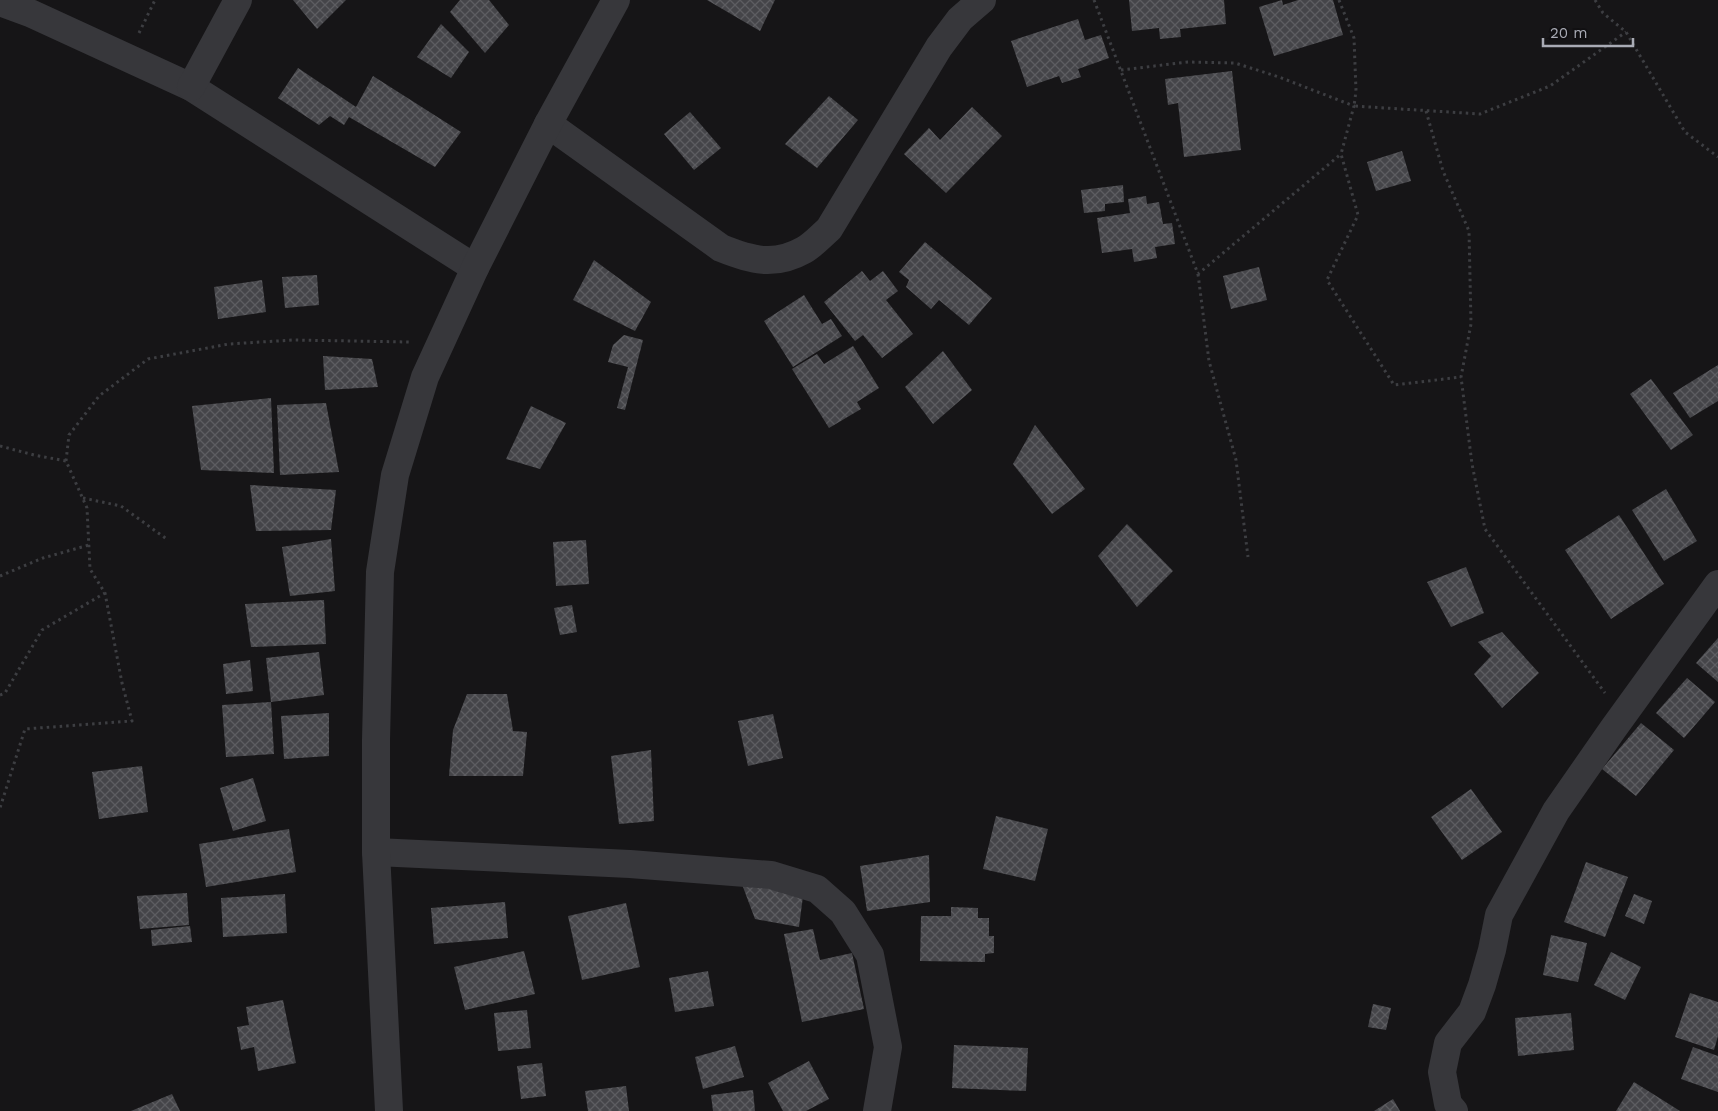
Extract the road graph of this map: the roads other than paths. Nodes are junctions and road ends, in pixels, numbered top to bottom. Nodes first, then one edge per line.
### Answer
1 (238, 0) edge
2 (616, 0) edge
3 (982, 0) edge
4 (0, 2) edge
5 (191, 87) junction
6 (548, 124) junction
7 (475, 268) junction
8 (1718, 584) edge
9 (376, 852) junction
10 (389, 1111) edge
11 (877, 1111) edge
12 (1454, 1111) edge

1 - 5 street
2 - 6 street
3 - 6 street
4 - 5 street
5 - 7 street
6 - 7 street
7 - 9 street
8 - 12 street
9 - 10 street
9 - 11 street

